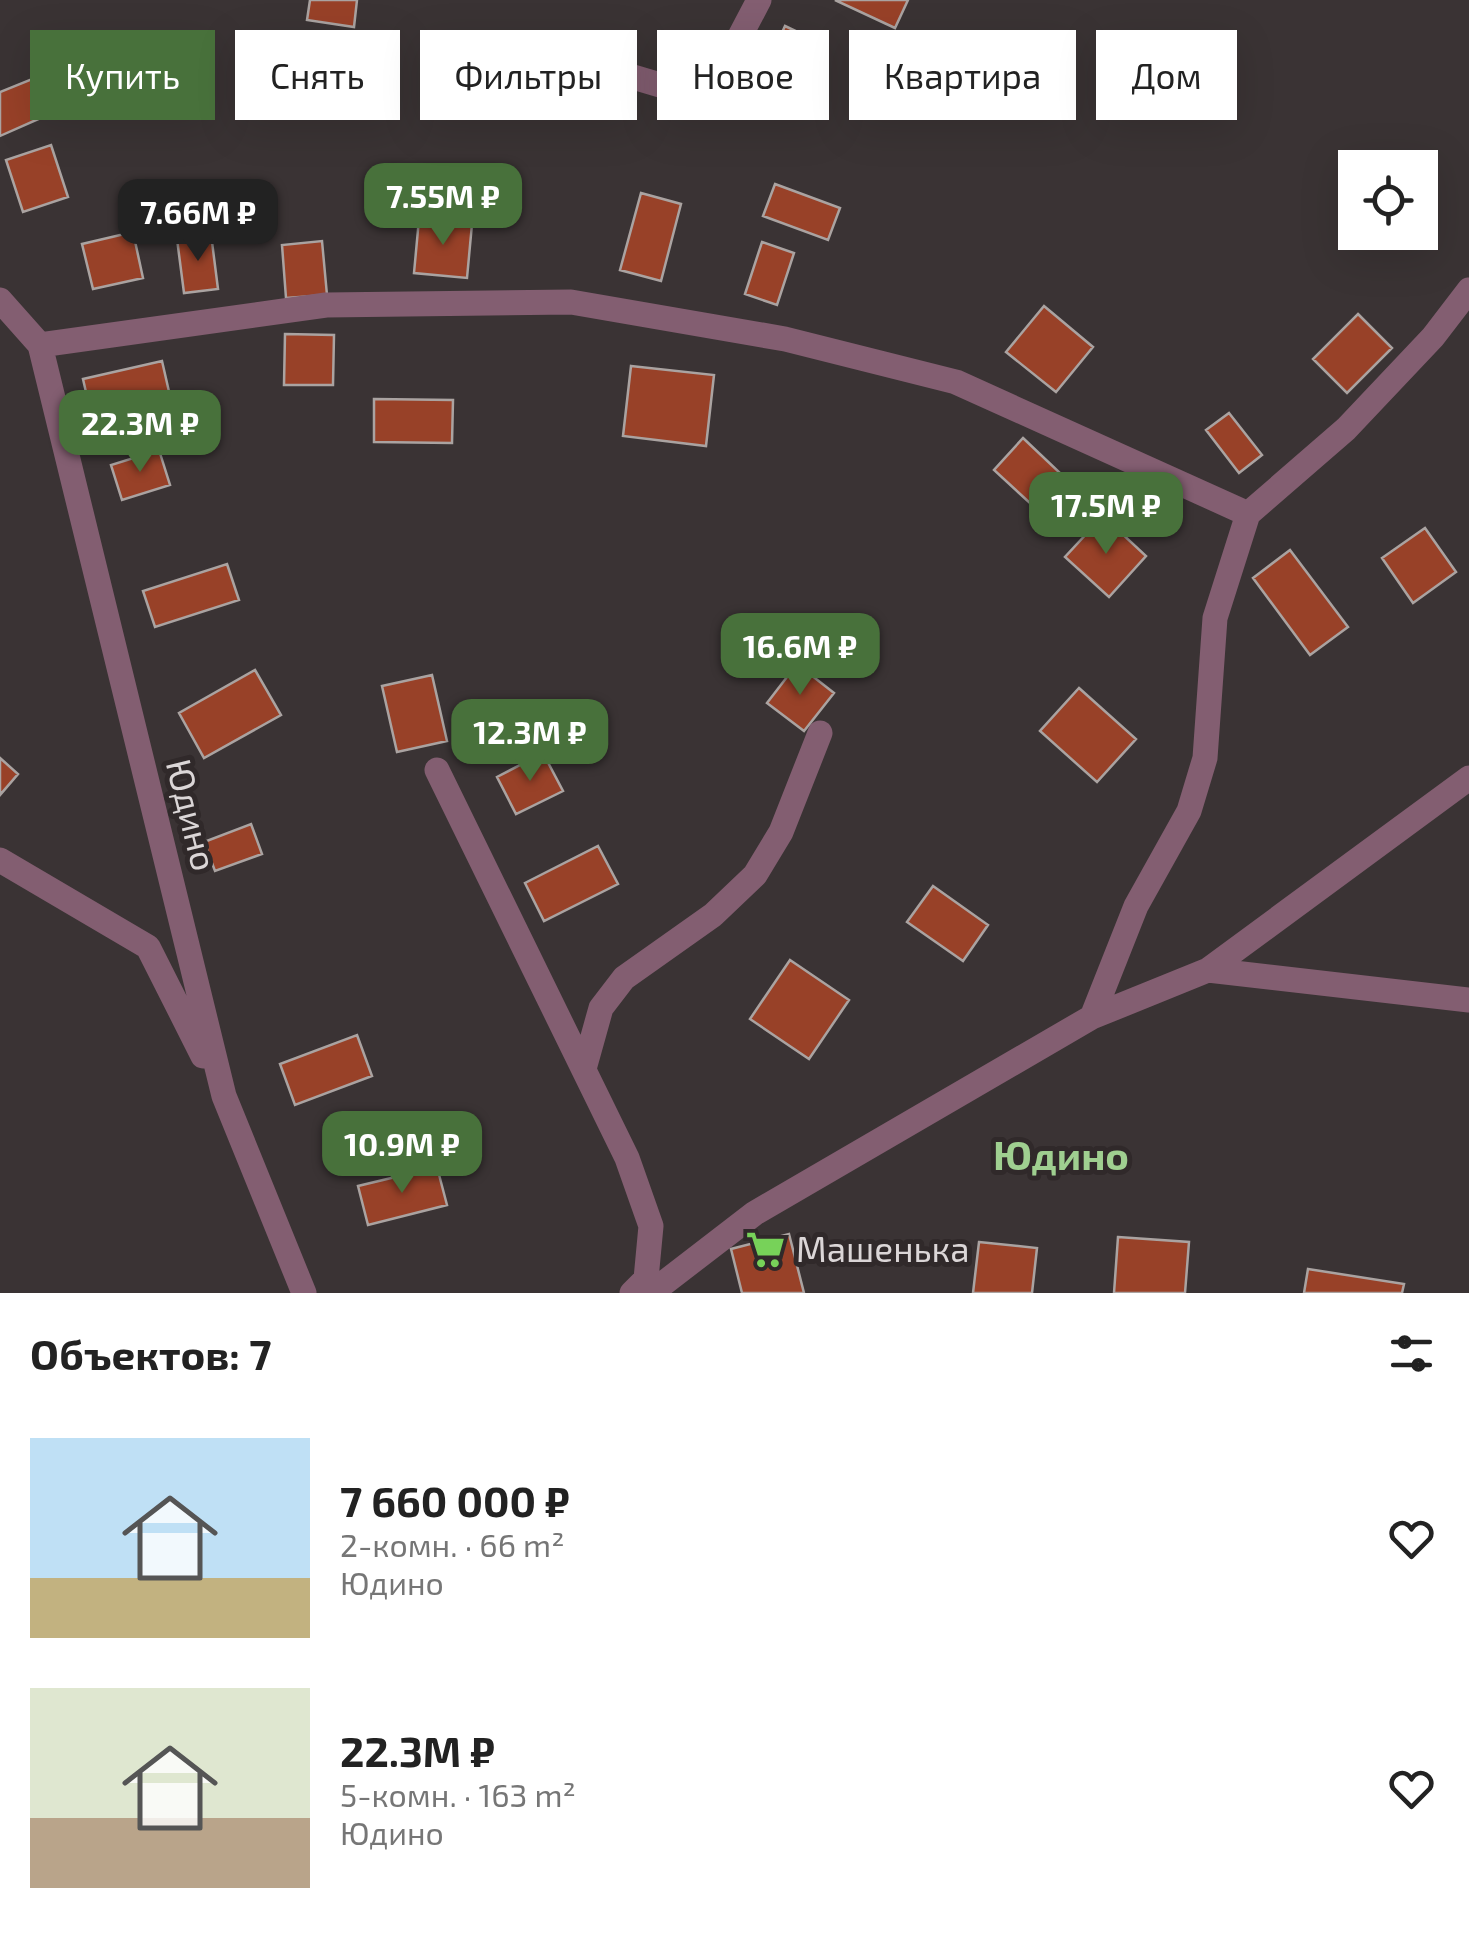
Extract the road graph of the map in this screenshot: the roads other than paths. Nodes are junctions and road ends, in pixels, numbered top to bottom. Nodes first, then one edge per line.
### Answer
1 (760, 0) edge
2 (637, 78) edge
3 (1469, 290) edge
4 (0, 300) edge
5 (40, 345) junction
6 (1248, 514) junction
7 (820, 733) dead end
8 (437, 770) dead end
9 (1469, 778) edge
10 (0, 860) edge
11 (1208, 970) junction
12 (1469, 1000) edge
13 (1092, 1016) junction
14 (584, 1069) junction
15 (224, 1096) junction
16 (304, 1293) edge
17 (632, 1293) edge
18 (651, 1293) edge

1 - 2 street
3 - 6 street
4 - 5 street
5 - 6 street
5 - 15 street, Юдино
6 - 13 street
7 - 14 street
8 - 14 street
9 - 11 street
10 - 15 street
11 - 12 street
11 - 13 street
13 - 18 street
14 - 17 street
15 - 16 street, Юдино

